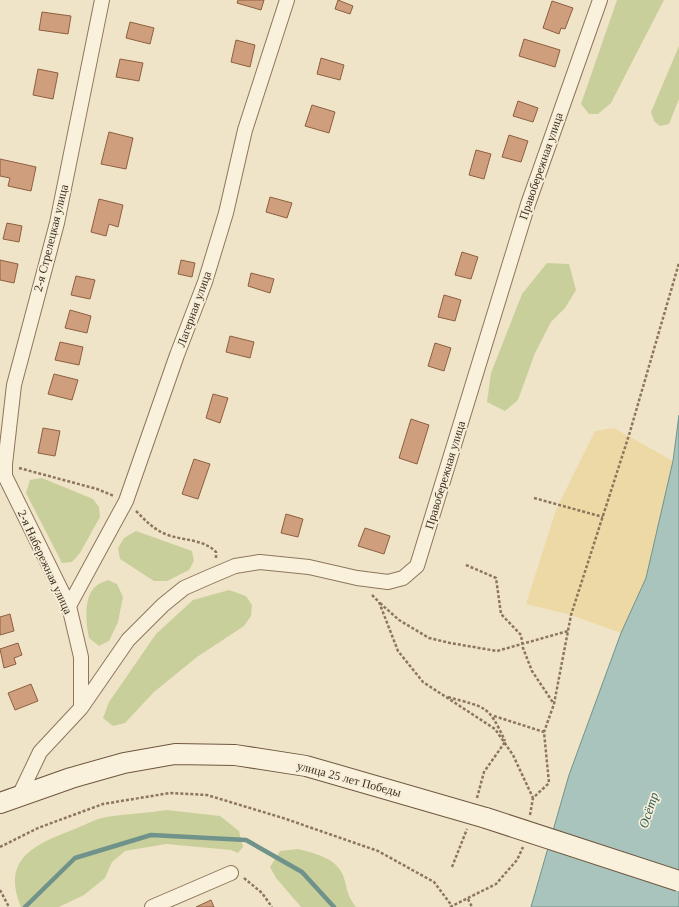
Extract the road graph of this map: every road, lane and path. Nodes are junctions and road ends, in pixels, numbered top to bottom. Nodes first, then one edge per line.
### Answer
1 (102, 0) edge
2 (287, 0) edge
3 (600, 0) edge
4 (679, 264) edge
5 (3, 468) edge
6 (534, 498) dead end
7 (603, 517) junction
8 (466, 565) dead end
9 (357, 578) junction
10 (379, 602) junction
11 (68, 606) junction
12 (568, 631) junction
13 (522, 644) junction
14 (445, 697) junction
15 (554, 704) junction
16 (81, 708) junction
17 (494, 716) junction
18 (544, 732) junction
19 (505, 742) junction
20 (513, 755) junction
21 (18, 796) junction
22 (533, 798) junction
23 (0, 803) edge
24 (479, 816) junction
25 (529, 822) dead end
26 (525, 843) dead end
27 (0, 847) edge
28 (452, 867) dead end
29 (236, 875) joint
30 (679, 881) edge
31 (0, 890) edge
32 (468, 899) junction
33 (9, 907) edge
34 (152, 907) edge
35 (272, 907) edge
36 (451, 907) edge
37 (472, 907) edge

1 - 5 street, 2-я Стрелецкая улица
2 - 11 street, Лагерная улица
3 - 9 street, Правобережная улица
4 - 7 path
5 - 11 street, 2-я Набережная улица
6 - 7 path
7 - 12 path
8 - 13 path
9 - 10 path
9 - 16 street, Правобережная улица
10 - 13 path
10 - 14 path
11 - 16 street, 2-я Набережная улица
12 - 13 path
12 - 15 path
13 - 15 path
14 - 17 path
14 - 19 path
15 - 18 path
16 - 21 street
17 - 18 path
17 - 20 path
18 - 22 path
19 - 20 path
19 - 24 path
20 - 22 path
21 - 23 main road, улица 25 лет Победы
21 - 24 main road, улица 25 лет Победы
22 - 25 path
24 - 28 path
24 - 30 main road, улица 25 лет Победы, bridge
26 - 32 path
27 - 36 path
29 - 34 street
29 - 35 path
31 - 33 path
32 - 36 path
32 - 37 path

